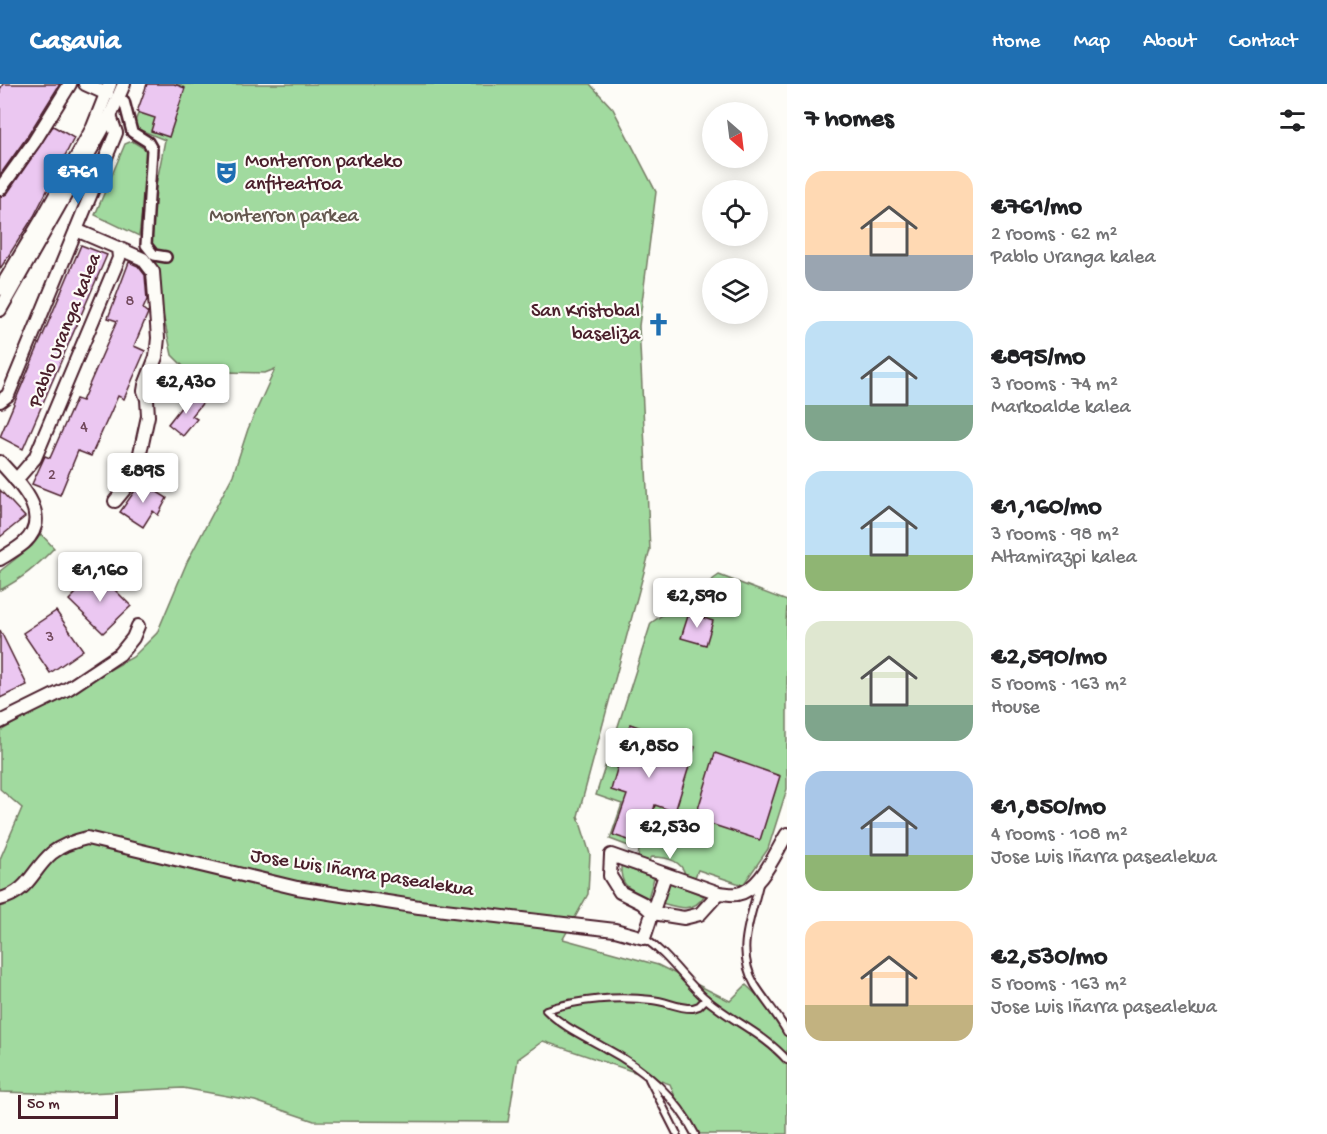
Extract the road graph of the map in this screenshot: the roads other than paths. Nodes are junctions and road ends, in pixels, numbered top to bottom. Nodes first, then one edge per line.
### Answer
1 (70, 84) edge
2 (85, 84) edge
3 (124, 84) edge
4 (109, 89) edge
5 (124, 101) dead end
6 (110, 116) junction
7 (0, 189) edge
8 (76, 230) junction
9 (118, 248) junction
10 (166, 257) dead end
11 (0, 290) edge
12 (0, 310) edge
13 (0, 401) edge
14 (0, 462) edge
15 (16, 480) junction
16 (115, 501) dead end
17 (0, 560) edge
18 (138, 626) dead end
19 (0, 722) edge
20 (787, 834) edge
21 (665, 874) junction
22 (759, 882) junction
23 (718, 893) junction
24 (0, 899) edge
25 (653, 914) junction
26 (644, 938) junction
27 (706, 999) junction
28 (787, 1032) edge
29 (787, 1060) edge
30 (645, 1074) junction
31 (678, 1134) edge
32 (695, 1134) edge

1 - 7 street
2 - 4 street
3 - 6 street
4 - 11 street
5 - 10 street
6 - 8 street, Pablo Uranga kalea
6 - 12 street
8 - 9 street, Pablo Uranga kalea
8 - 13 street
9 - 15 street, Pablo Uranga kalea
9 - 16 street
14 - 15 street
15 - 17 street
18 - 19 street
20 - 22 street
21 - 23 street
21 - 25 street
21 - 25 street
22 - 23 street
22 - 28 lane
23 - 25 street
24 - 26 street, Jose Luis Iñarra pasealekua
25 - 26 street
26 - 27 lane
27 - 29 lane
27 - 30 lane
30 - 31 lane
30 - 32 lane

